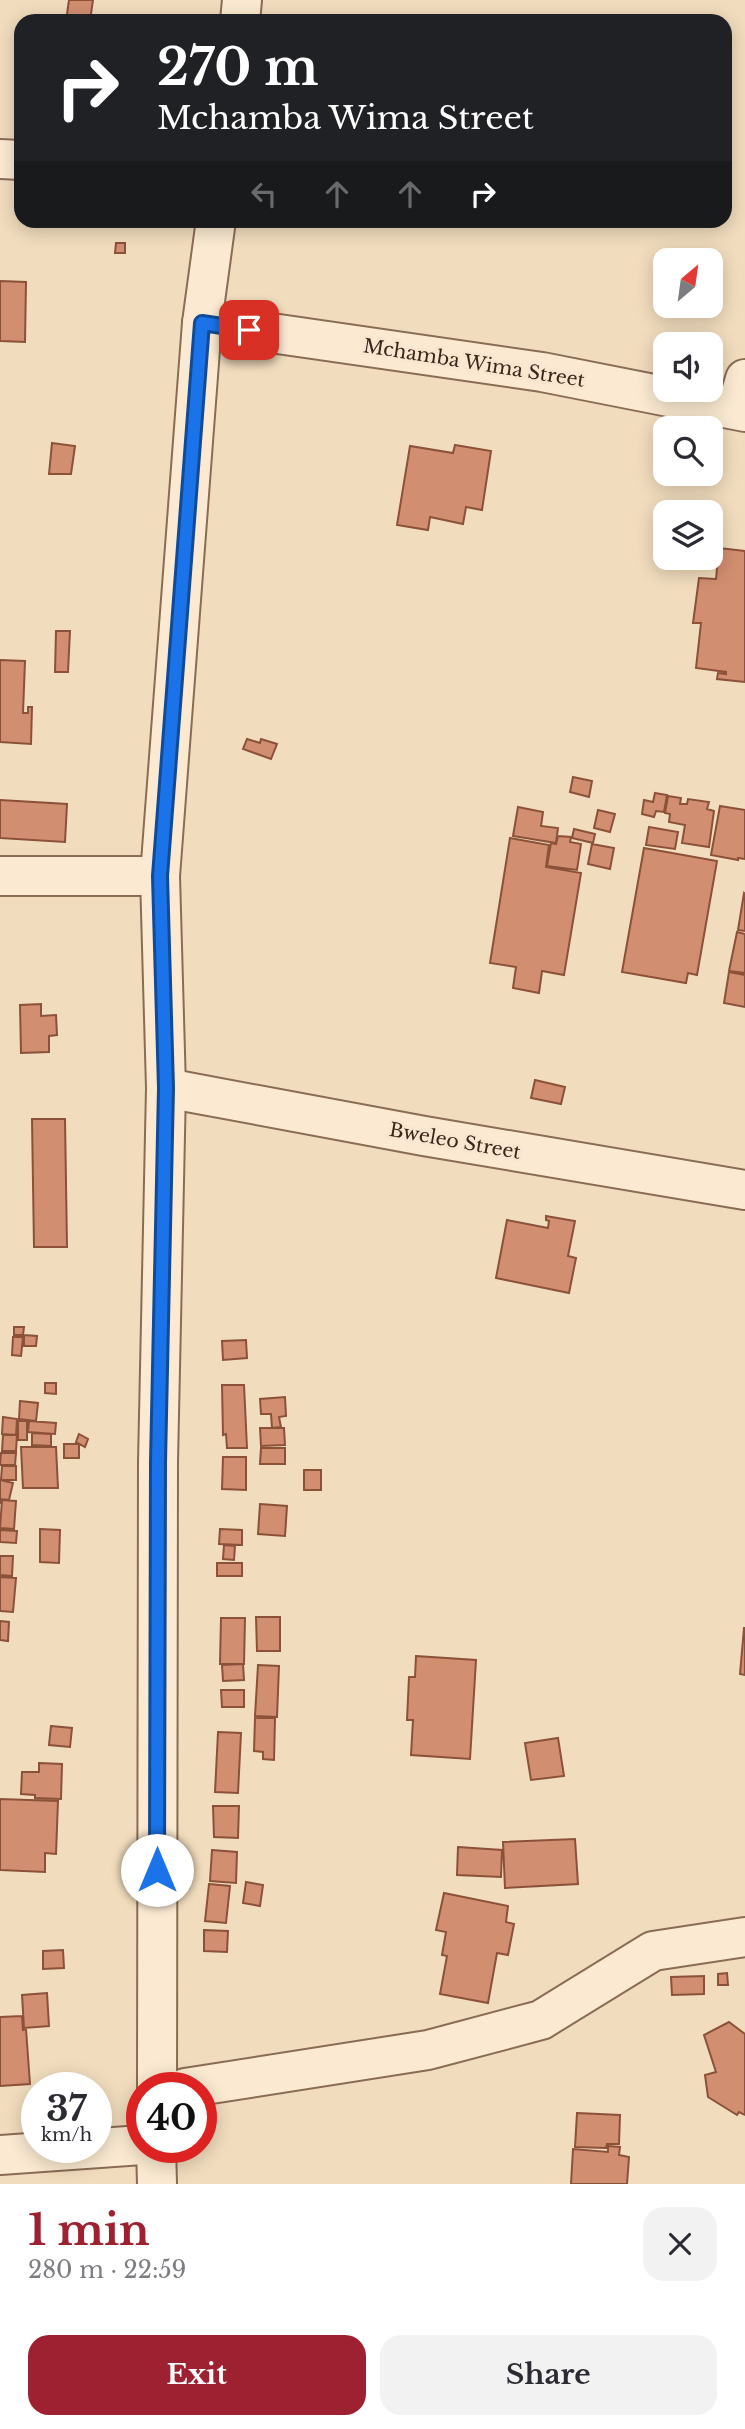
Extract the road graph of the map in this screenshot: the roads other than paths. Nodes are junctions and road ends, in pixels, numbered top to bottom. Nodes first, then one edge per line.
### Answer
1 (215, 228) edge
2 (202, 323) junction
3 (742, 400) edge
4 (0, 876) edge
5 (160, 876) junction
6 (166, 1088) junction
7 (745, 1190) edge
8 (745, 1937) edge
9 (157, 2072) edge
10 (217, 2083) edge
11 (126, 2146) edge
12 (0, 2155) edge
13 (156, 2163) edge
14 (157, 2184) edge

1 - 2 street
2 - 3 street, Mchamba Wima Street
2 - 5 street
4 - 5 street
5 - 6 street
6 - 7 street, Bweleo Street
6 - 9 street
8 - 10 street
11 - 12 street
13 - 14 street

